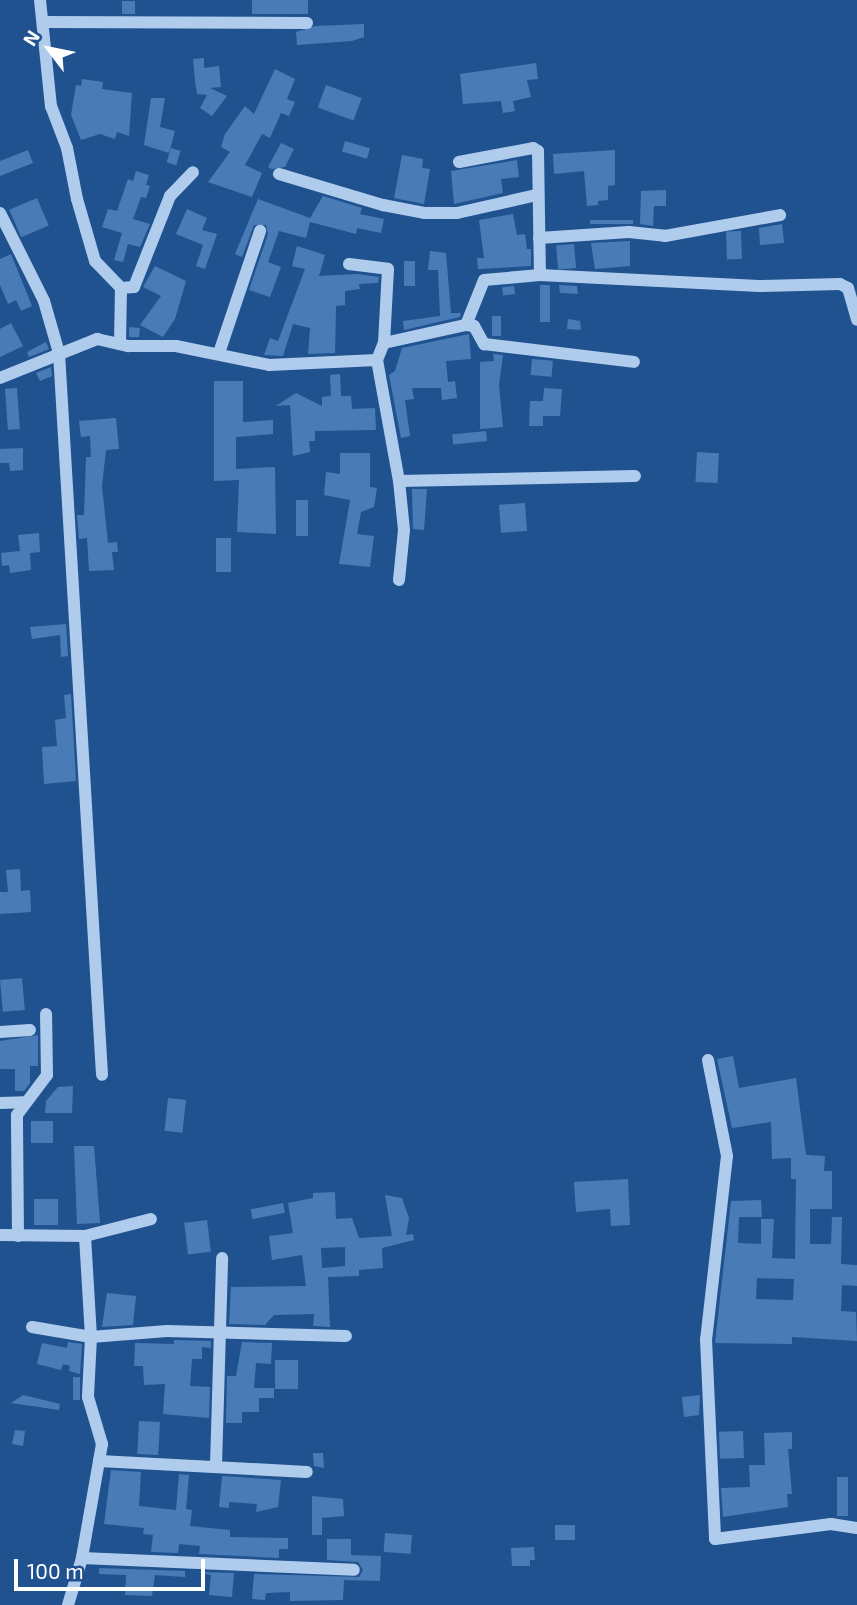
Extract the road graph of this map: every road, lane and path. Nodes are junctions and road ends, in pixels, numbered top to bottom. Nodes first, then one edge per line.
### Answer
1 (40, 0) edge
2 (43, 22) junction
3 (307, 23) dead end
4 (459, 162) dead end
5 (193, 172) dead end
6 (279, 174) dead end
7 (537, 195) junction
8 (0, 213) edge
9 (780, 215) dead end
10 (260, 231) dead end
11 (539, 238) junction
12 (349, 264) dead end
13 (540, 275) junction
14 (121, 288) junction
15 (857, 320) edge
16 (466, 325) junction
17 (384, 343) junction
18 (120, 344) junction
19 (59, 353) junction
20 (219, 353) junction
21 (377, 360) junction
22 (634, 362) dead end
23 (0, 378) edge
24 (635, 476) dead end
25 (399, 481) junction
26 (399, 580) dead end
27 (46, 1014) dead end
28 (30, 1030) dead end
29 (0, 1032) edge
30 (708, 1060) dead end
31 (102, 1075) dead end
32 (24, 1102) junction
33 (0, 1103) edge
34 (151, 1219) dead end
35 (0, 1235) edge
36 (18, 1236) junction
37 (85, 1236) junction
38 (222, 1258) dead end
39 (33, 1327) dead end
40 (220, 1334) junction
41 (346, 1336) dead end
42 (91, 1337) junction
43 (99, 1461) junction
44 (216, 1465) junction
45 (307, 1472) dead end
46 (857, 1528) edge
47 (82, 1558) junction
48 (354, 1570) dead end
49 (68, 1605) edge

1 - 2 street
2 - 3 street
2 - 14 street
4 - 7 street
5 - 14 street
6 - 7 street
7 - 11 street
8 - 19 street
9 - 11 street
10 - 20 street
11 - 13 street
12 - 17 street
13 - 15 street
13 - 16 street
14 - 18 street
16 - 17 street
16 - 22 street
17 - 21 street
18 - 19 street
18 - 20 street
19 - 23 street
19 - 31 street
20 - 21 street
21 - 25 street
24 - 25 street
25 - 26 street
27 - 32 street
28 - 29 street
30 - 46 street
32 - 33 street
32 - 36 street
34 - 37 street
35 - 36 street
36 - 37 street
37 - 42 street
38 - 40 street
39 - 42 street
40 - 41 street
40 - 42 street
40 - 44 street
42 - 43 street
43 - 44 street
43 - 47 street
44 - 45 street
47 - 48 street
47 - 49 street

